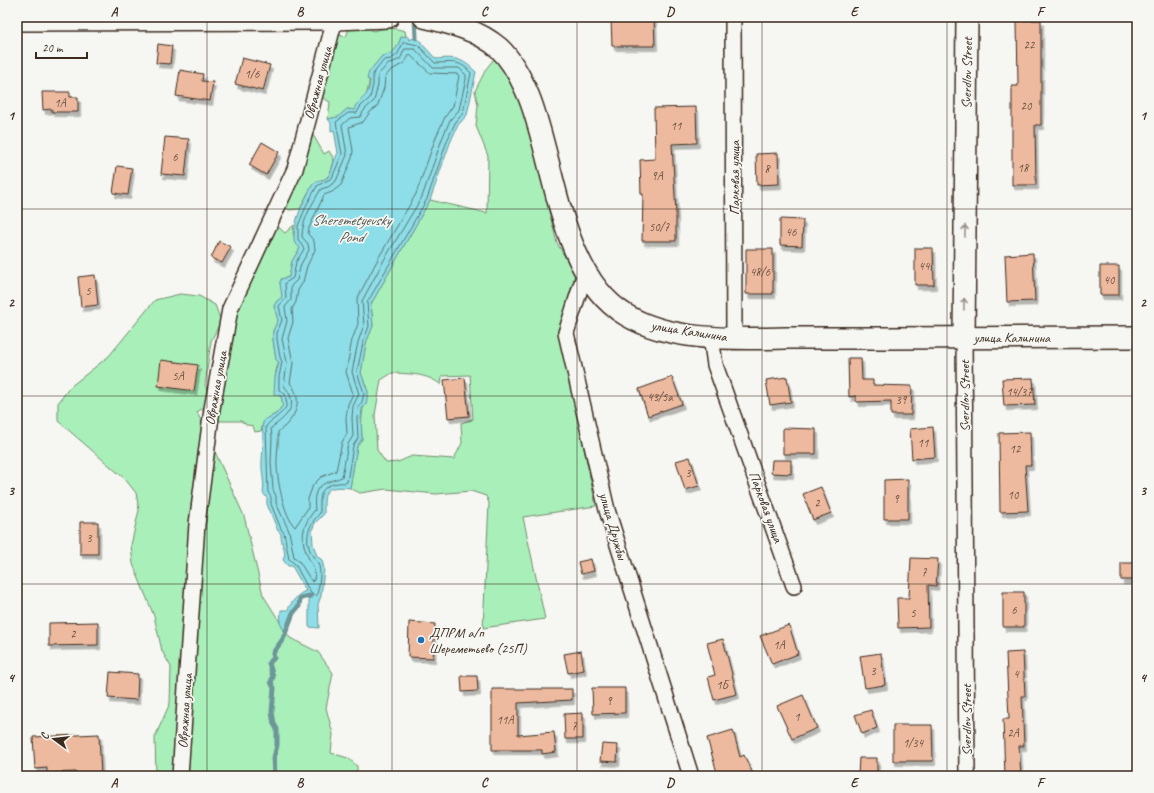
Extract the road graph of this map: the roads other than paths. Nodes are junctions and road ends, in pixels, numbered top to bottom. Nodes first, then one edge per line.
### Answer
1 (382, 17) edge
2 (424, 17) edge
3 (734, 17) edge
4 (967, 17) edge
5 (17, 20) edge
6 (335, 20) junction
7 (585, 273) junction
8 (711, 337) junction
9 (964, 337) junction
10 (1137, 337) edge
11 (734, 339) junction
12 (794, 586) dead end
13 (180, 776) edge
14 (691, 776) edge
15 (966, 776) edge

1 - 6 street
2 - 7 street, улица Калинина
3 - 11 street, Парковая улица
9 -> 4 street, Sverdlov Street
5 - 6 street
6 - 13 street, Овражная улица
7 - 8 street, улица Калинина
7 - 14 street, улица Дружбы
8 - 11 street, улица Калинина
8 - 12 street, Парковая улица
9 - 10 street, улица Калинина
9 - 11 street, улица Калинина
9 - 15 street, Sverdlov Street

